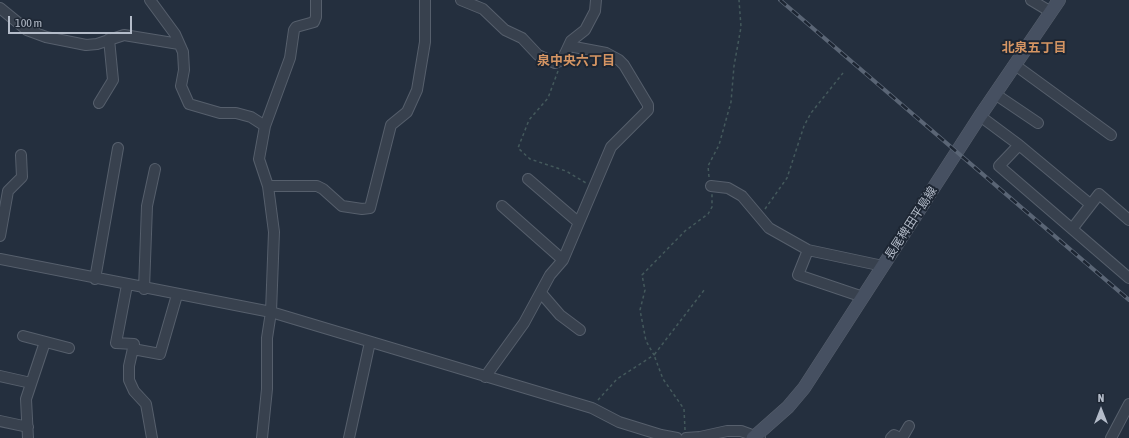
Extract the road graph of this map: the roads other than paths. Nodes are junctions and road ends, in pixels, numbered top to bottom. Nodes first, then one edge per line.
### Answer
1 (150, 0) edge
2 (316, 0) edge
3 (425, 0) edge
4 (461, 0) edge
5 (596, 0) edge
6 (1031, 0) edge
7 (1059, 0) edge
8 (0, 8) edge
9 (1051, 12) junction
10 (109, 39) junction
11 (179, 44) junction
12 (569, 46) junction
13 (1015, 65) junction
14 (995, 94) junction
15 (99, 103) dead end
16 (980, 116) junction
17 (1038, 123) dead end
18 (265, 126) junction
19 (1111, 135) dead end
20 (1019, 144) junction
21 (118, 148) dead end
22 (21, 155) dead end
23 (155, 169) dead end
24 (528, 179) dead end
25 (268, 186) junction
26 (711, 186) road end
27 (1090, 204) junction
28 (502, 206) dead end
29 (1129, 220) edge
30 (578, 222) junction
31 (1072, 229) junction
32 (0, 236) edge
33 (808, 250) junction
34 (0, 259) edge
35 (563, 260) junction
36 (883, 266) junction
37 (1129, 278) edge
38 (95, 279) junction
39 (127, 285) junction
40 (144, 289) junction
41 (541, 293) junction
42 (176, 295) junction
43 (863, 297) junction
44 (271, 312) junction
45 (580, 330) dead end
46 (23, 336) dead end
47 (45, 342) junction
48 (370, 342) junction
49 (69, 348) dead end
50 (133, 349) junction
51 (0, 376) edge
52 (485, 377) junction
53 (31, 383) junction
54 (1129, 404) edge
55 (0, 421) edge
56 (908, 426) dead end
57 (28, 427) junction
58 (895, 436) edge
59 (757, 437) edge
60 (28, 438) edge
61 (152, 438) edge
62 (262, 438) edge
63 (349, 438) edge
64 (678, 438) edge
65 (687, 438) edge
66 (1111, 438) edge

1 - 11 street
2 - 18 street
3 - 25 street
4 - 12 street
5 - 12 street
6 - 9 street
7 - 9 main road, 長尾稗田平島線
8 - 10 street
9 - 13 main road, 長尾稗田平島線
10 - 11 street
10 - 15 street
11 - 18 street
12 - 30 street
13 - 14 main road, 長尾稗田平島線
13 - 19 street
14 - 16 main road, 長尾稗田平島線
14 - 17 street
16 - 20 street
16 - 36 main road, 長尾稗田平島線
18 - 25 street
20 - 27 street
20 - 31 street
21 - 38 street
22 - 32 street
23 - 40 street
24 - 30 street
25 - 44 street
26 - 33 street
27 - 29 street
27 - 31 street
28 - 35 street
30 - 35 street
31 - 37 street
33 - 36 street
33 - 43 street
34 - 38 street
35 - 41 street
36 - 43 main road, 長尾稗田平島線
38 - 39 street
39 - 40 street
39 - 50 street
40 - 42 street
41 - 45 street
41 - 52 street
42 - 44 street
42 - 50 street
43 - 59 main road, 長尾稗田平島線
44 - 48 street
44 - 62 street
46 - 47 street
47 - 49 street
47 - 53 street
48 - 52 street
48 - 63 street
50 - 61 street
51 - 53 street
52 - 64 street
53 - 57 street
54 - 66 street
55 - 57 street
56 - 58 street
57 - 60 street
59 - 65 street

